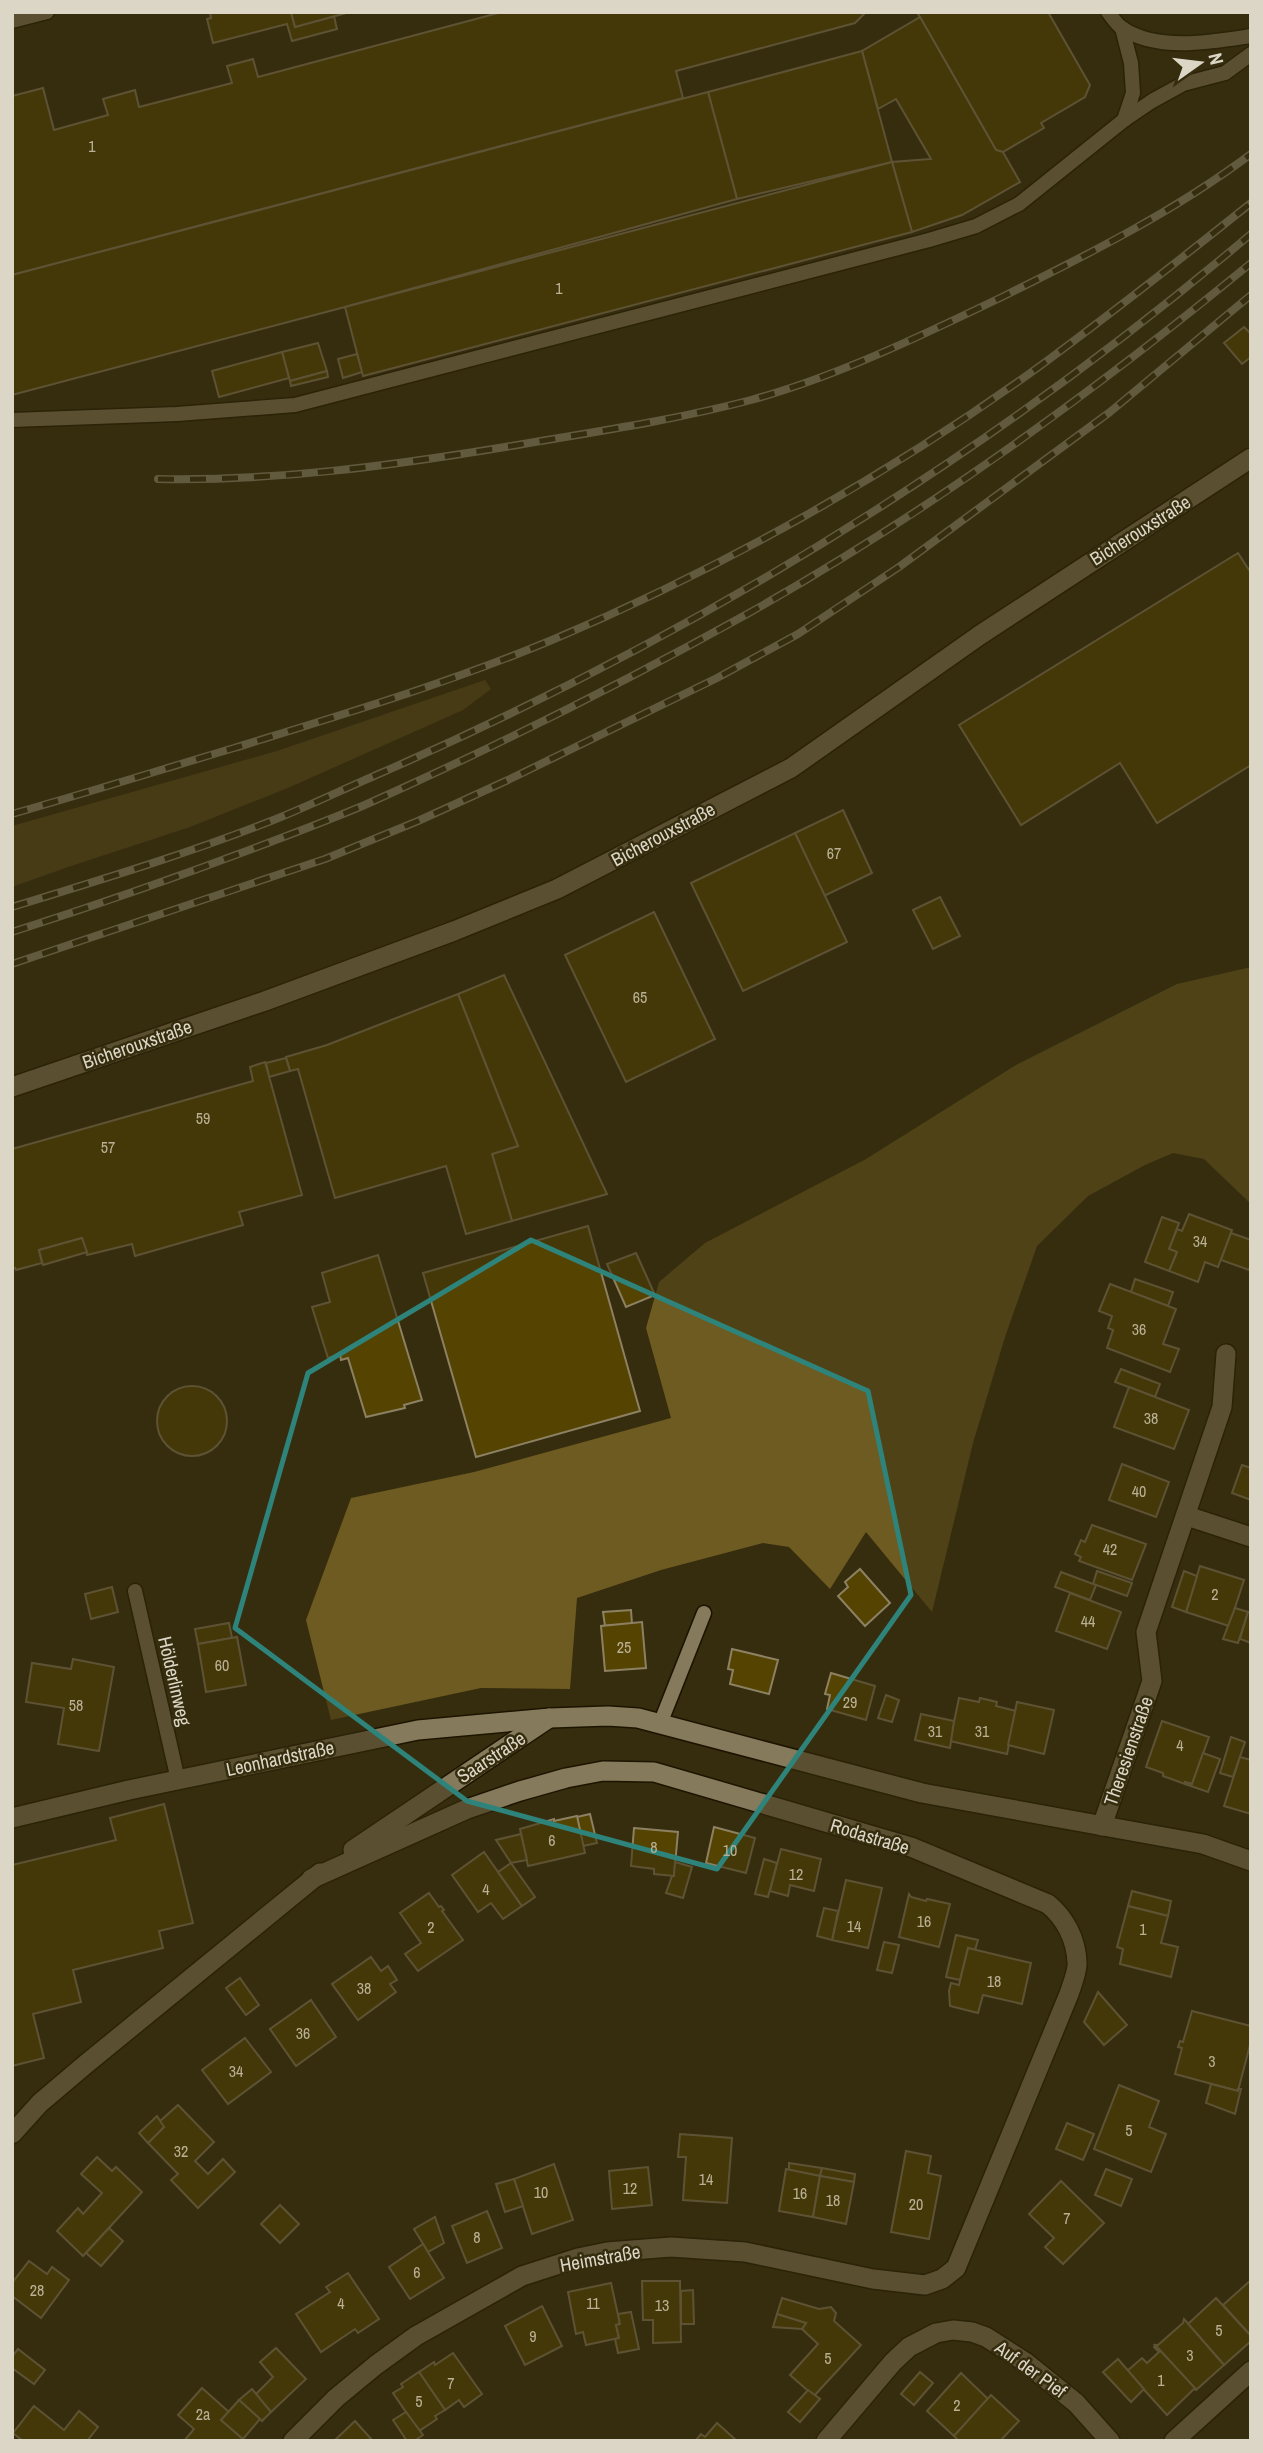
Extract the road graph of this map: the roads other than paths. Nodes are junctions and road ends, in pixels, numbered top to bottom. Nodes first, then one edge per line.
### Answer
1 (47, 12) edge
2 (1108, 12) edge
3 (12, 21) edge
4 (1122, 28) junction
5 (1251, 36) edge
6 (1251, 54) edge
7 (1124, 120) junction
8 (12, 420) edge
9 (1251, 458) edge
10 (12, 1087) edge
11 (1226, 1354) dead end
12 (1187, 1516) junction
13 (1251, 1537) edge
14 (135, 1591) dead end
15 (704, 1613) dead end
16 (550, 1718) junction
17 (660, 1724) junction
18 (178, 1780) junction
19 (12, 1818) edge
20 (1102, 1826) junction
21 (1251, 1861) edge
22 (311, 1879) junction
23 (12, 2134) edge
24 (956, 2268) joint
25 (1251, 2371) edge
26 (293, 2441) edge
27 (826, 2441) edge
28 (1110, 2441) edge
29 (1174, 2441) edge

1 - 3 lane
2 - 4 lane
4 - 5 lane
4 - 7 lane
6 - 7 lane
7 - 8 lane
9 - 10 street, Bicherouxstraße
11 - 12 street, Theresienstraße
12 - 13 street
12 - 20 street, Theresienstraße
14 - 18 lane, Hölderlinweg
15 - 17 lane
16 - 17 street
16 - 18 street, Leonhardstraße
16 - 22 street, Saarstraße
17 - 20 street
18 - 19 street, Leonhardstraße
20 - 21 street
22 - 23 street, Saarstraße
22 - 24 street, Rodastraße
24 - 26 street, Heimstraße
25 - 29 street
27 - 28 street, Auf der Pief

